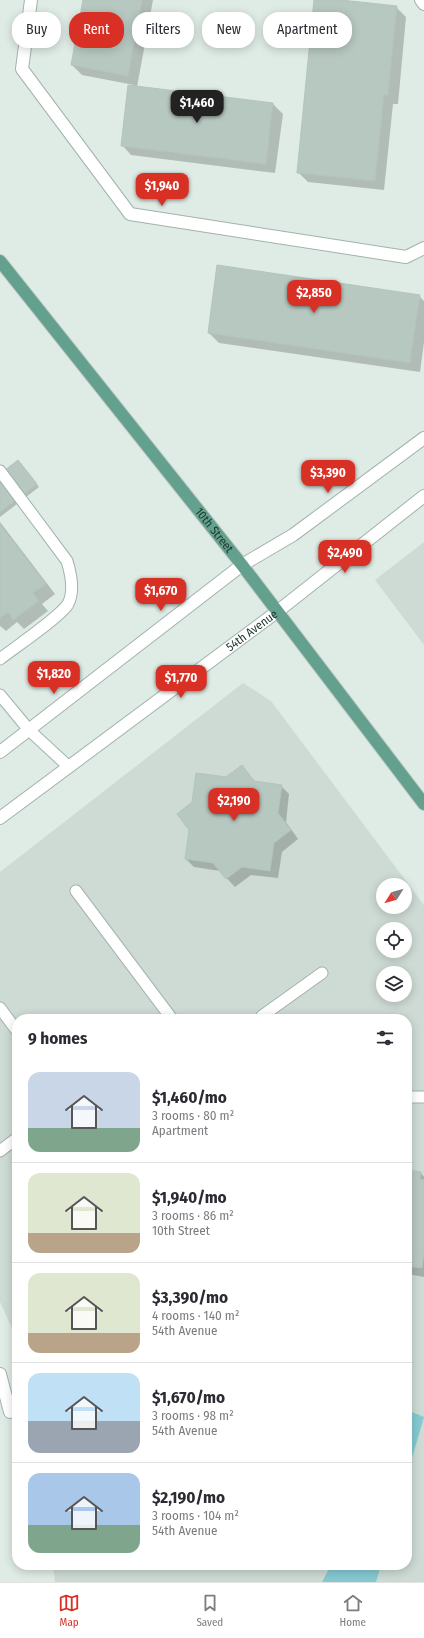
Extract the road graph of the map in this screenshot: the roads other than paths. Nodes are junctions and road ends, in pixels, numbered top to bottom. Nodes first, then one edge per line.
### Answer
1 (31, 0) edge
2 (421, 0) edge
3 (424, 4) edge
4 (424, 248) edge
5 (0, 261) edge
6 (424, 438) edge
7 (0, 471) edge
8 (424, 496) edge
9 (242, 565) junction
10 (278, 611) junction
11 (0, 659) edge
12 (0, 695) edge
13 (29, 730) junction
14 (0, 752) edge
15 (69, 767) junction
16 (424, 804) edge
17 (0, 818) edge
18 (76, 891) dead end
19 (322, 973) dead end
20 (0, 1008) edge
21 (168, 1014) edge
22 (265, 1014) edge
23 (12, 1024) edge
24 (412, 1097) edge
25 (424, 1097) edge
26 (12, 1142) edge
27 (0, 1151) edge
28 (0, 1374) edge
29 (10, 1412) dead end

1 - 4 street
2 - 3 street
5 - 9 main road, 10th Street
6 - 9 street
7 - 11 lane
8 - 10 street, 54th Avenue
9 - 10 main road, 10th Street
9 - 13 street
10 - 15 street, 54th Avenue
10 - 16 main road, 10th Street
12 - 13 lane
13 - 14 street
13 - 15 lane
15 - 17 street, 54th Avenue
18 - 21 lane
19 - 22 lane
20 - 23 lane
24 - 25 lane
26 - 27 lane
28 - 29 street

